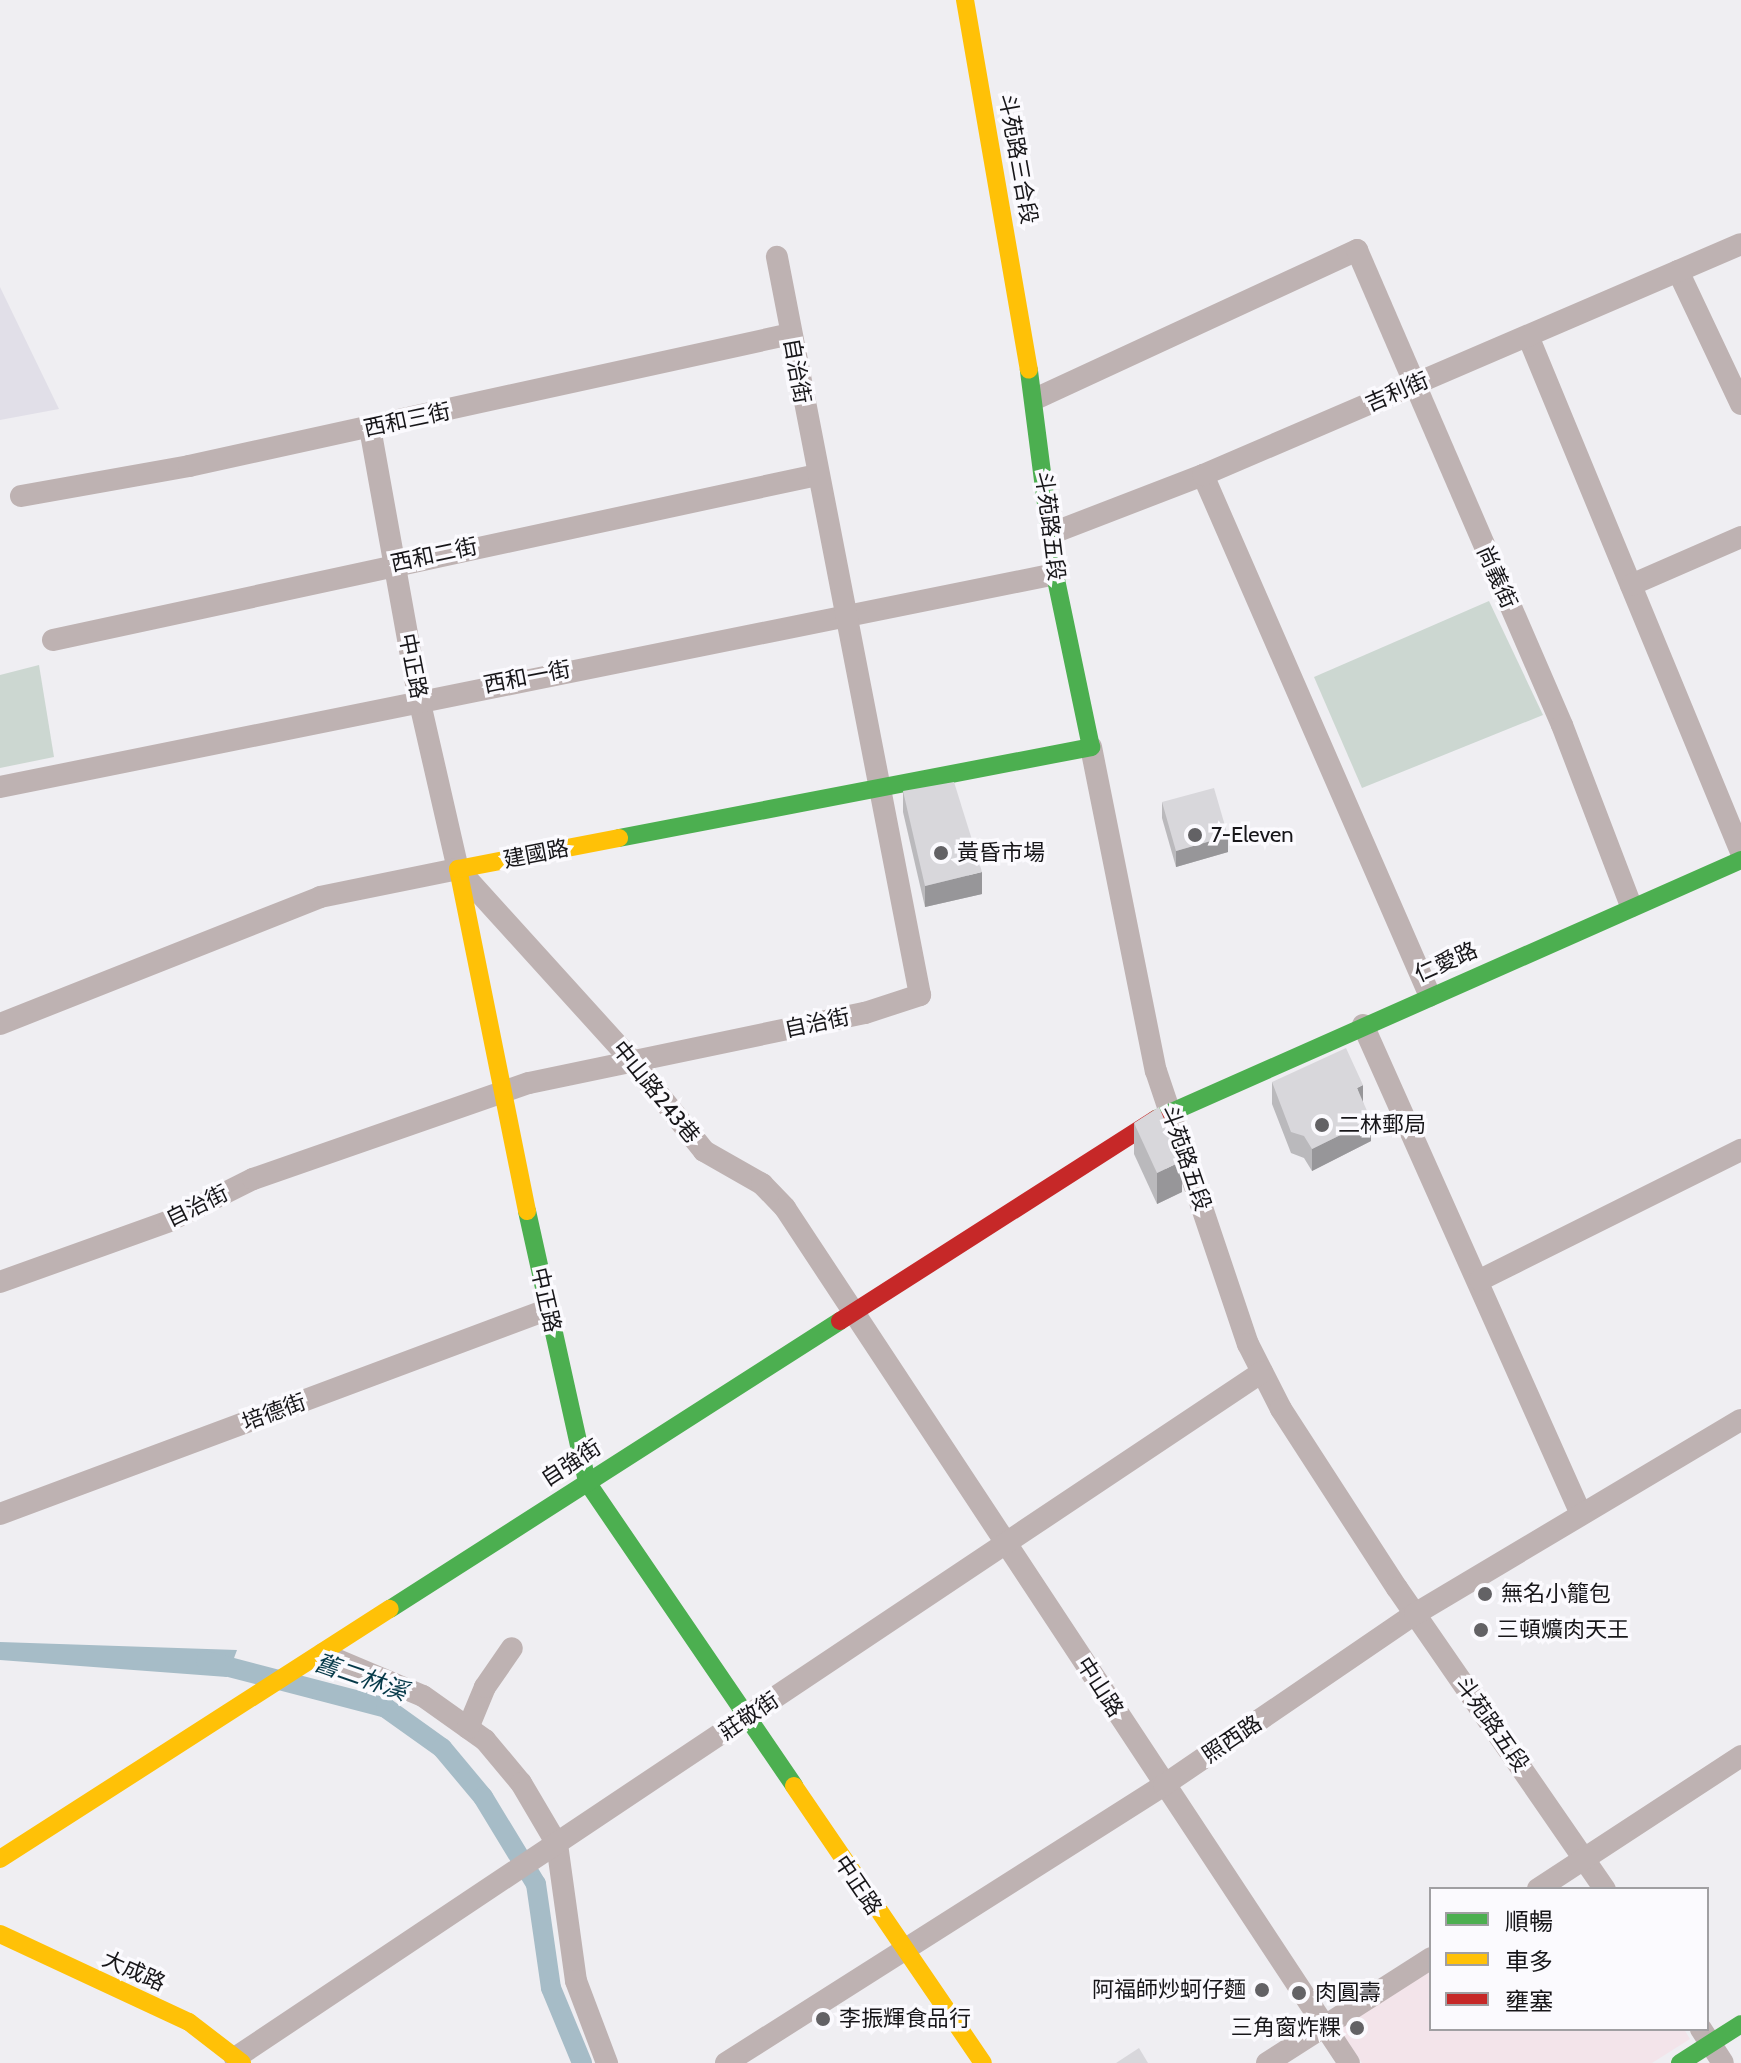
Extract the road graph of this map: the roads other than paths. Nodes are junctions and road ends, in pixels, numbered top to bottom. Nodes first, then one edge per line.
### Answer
1 (965, 0) edge
2 (1741, 244) edge
3 (777, 257) dead end
4 (1678, 271) junction
5 (1024, 327) joint
6 (791, 334) junction
7 (1528, 336) junction
8 (1414, 385) junction
9 (1035, 399) junction
10 (1741, 404) edge
11 (370, 428) junction
12 (817, 475) junction
13 (1203, 475) junction
14 (21, 496) dead end
15 (1050, 534) junction
16 (1741, 537) edge
17 (393, 563) junction
18 (1055, 574) junction
19 (1631, 585) junction
20 (843, 615) junction
21 (53, 640) dead end
22 (419, 699) junction
23 (1091, 747) junction
24 (0, 787) edge
25 (884, 788) junction
26 (1741, 852) edge
27 (1741, 860) edge
28 (458, 869) junction
29 (1631, 906) junction
30 (1430, 996) junction
31 (0, 1024) edge
32 (1363, 1025) junction
33 (632, 1061) junction
34 (501, 1094) junction
35 (1170, 1110) junction
36 (1741, 1150) edge
37 (1480, 1280) junction
38 (0, 1282) edge
39 (549, 1309) junction
40 (851, 1310) junction
41 (1262, 1372) junction
42 (1741, 1420) edge
43 (587, 1482) junction
44 (1580, 1512) junction
45 (0, 1514) edge
46 (1006, 1545) junction
47 (1415, 1614) junction
48 (512, 1648) dead end
49 (323, 1654) junction
50 (745, 1719) junction
51 (468, 1728) junction
52 (1741, 1756) edge
53 (1164, 1785) junction
54 (557, 1844) junction
55 (0, 1859) edge
56 (1585, 1859) junction
57 (1541, 1887) edge
58 (1604, 1887) edge
59 (0, 1934) edge
60 (903, 1951) junction
61 (1429, 1959) edge
62 (1741, 2024) edge
63 (1324, 2028) junction
64 (1706, 2036) edge
65 (238, 2060) edge
66 (607, 2063) edge
67 (726, 2063) edge
68 (983, 2063) edge
69 (1267, 2063) edge
70 (1349, 2063) edge
71 (1680, 2063) edge
72 (1723, 2063) edge

1 - 5 main road, 斗苑路三合段
2 - 4 street, 吉利街
3 - 6 street, 自治街
4 - 7 street, 吉利街
4 - 10 street
5 - 9 main road, 斗苑路五段
6 - 11 street, 西和三街
6 - 12 street, 自治街
7 - 8 street, 吉利街
7 - 19 street
8 - 9 street, 尚義街
8 - 13 street, 吉利街
8 - 29 street, 尚義街
9 - 15 main road, 斗苑路五段
11 - 14 street, 西和三街
11 - 17 street, 中正路
12 - 17 street, 西和二街
12 - 20 street, 自治街
13 - 15 street, 吉利街
13 - 30 street
15 - 18 main road, 斗苑路五段
16 - 19 street
17 - 21 street, 西和二街
17 - 22 street, 中正路
18 - 20 street, 西和一街
18 - 23 main road, 斗苑路五段
19 - 26 street
20 - 22 street, 西和一街
20 - 25 street, 自治街
22 - 24 street, 西和一街
22 - 28 street, 中正路
23 - 25 main road, 建國路
23 - 35 street, 斗苑路五段
25 - 28 main road, 建國路
25 - 33 street, 自治街
27 - 29 main road, 仁愛路
28 - 31 street, 建國路
28 - 33 street, 中山路243巷
28 - 34 main road, 中正路
29 - 30 main road, 仁愛路
30 - 32 main road, 仁愛路
32 - 35 main road, 仁愛路
32 - 37 street
33 - 34 street, 自治街
33 - 40 street, 中山路243巷
34 - 38 street, 自治街
34 - 39 main road, 中正路
35 - 40 main road, 自強街
35 - 41 street, 斗苑路五段
36 - 37 street
37 - 44 street
39 - 43 main road, 中正路
39 - 45 street, 培德街
40 - 43 main road, 自強街
40 - 46 street, 中山路
41 - 46 street, 莊敬街
41 - 47 street, 斗苑路五段
42 - 44 street, 照西路
43 - 49 main road, 自強街
43 - 50 main road, 中正路
44 - 47 street, 照西路
46 - 50 street, 莊敬街
46 - 53 street, 中山路
47 - 53 street, 照西路
47 - 56 street, 斗苑路五段
48 - 51 street
49 - 51 street
49 - 55 main road, 自強街
50 - 54 street, 莊敬街
50 - 60 main road, 中正路
51 - 54 street
52 - 56 street
53 - 60 street, 照西路
53 - 63 street, 中山路
54 - 65 street, 莊敬街
54 - 66 street
56 - 57 street
56 - 58 street, 斗苑路五段
59 - 65 main road, 大成路
60 - 67 street, 照西路
60 - 68 main road, 中正路
61 - 63 street
62 - 64 main road
63 - 69 street
63 - 70 street, 中山路
64 - 71 main road
64 - 72 street

